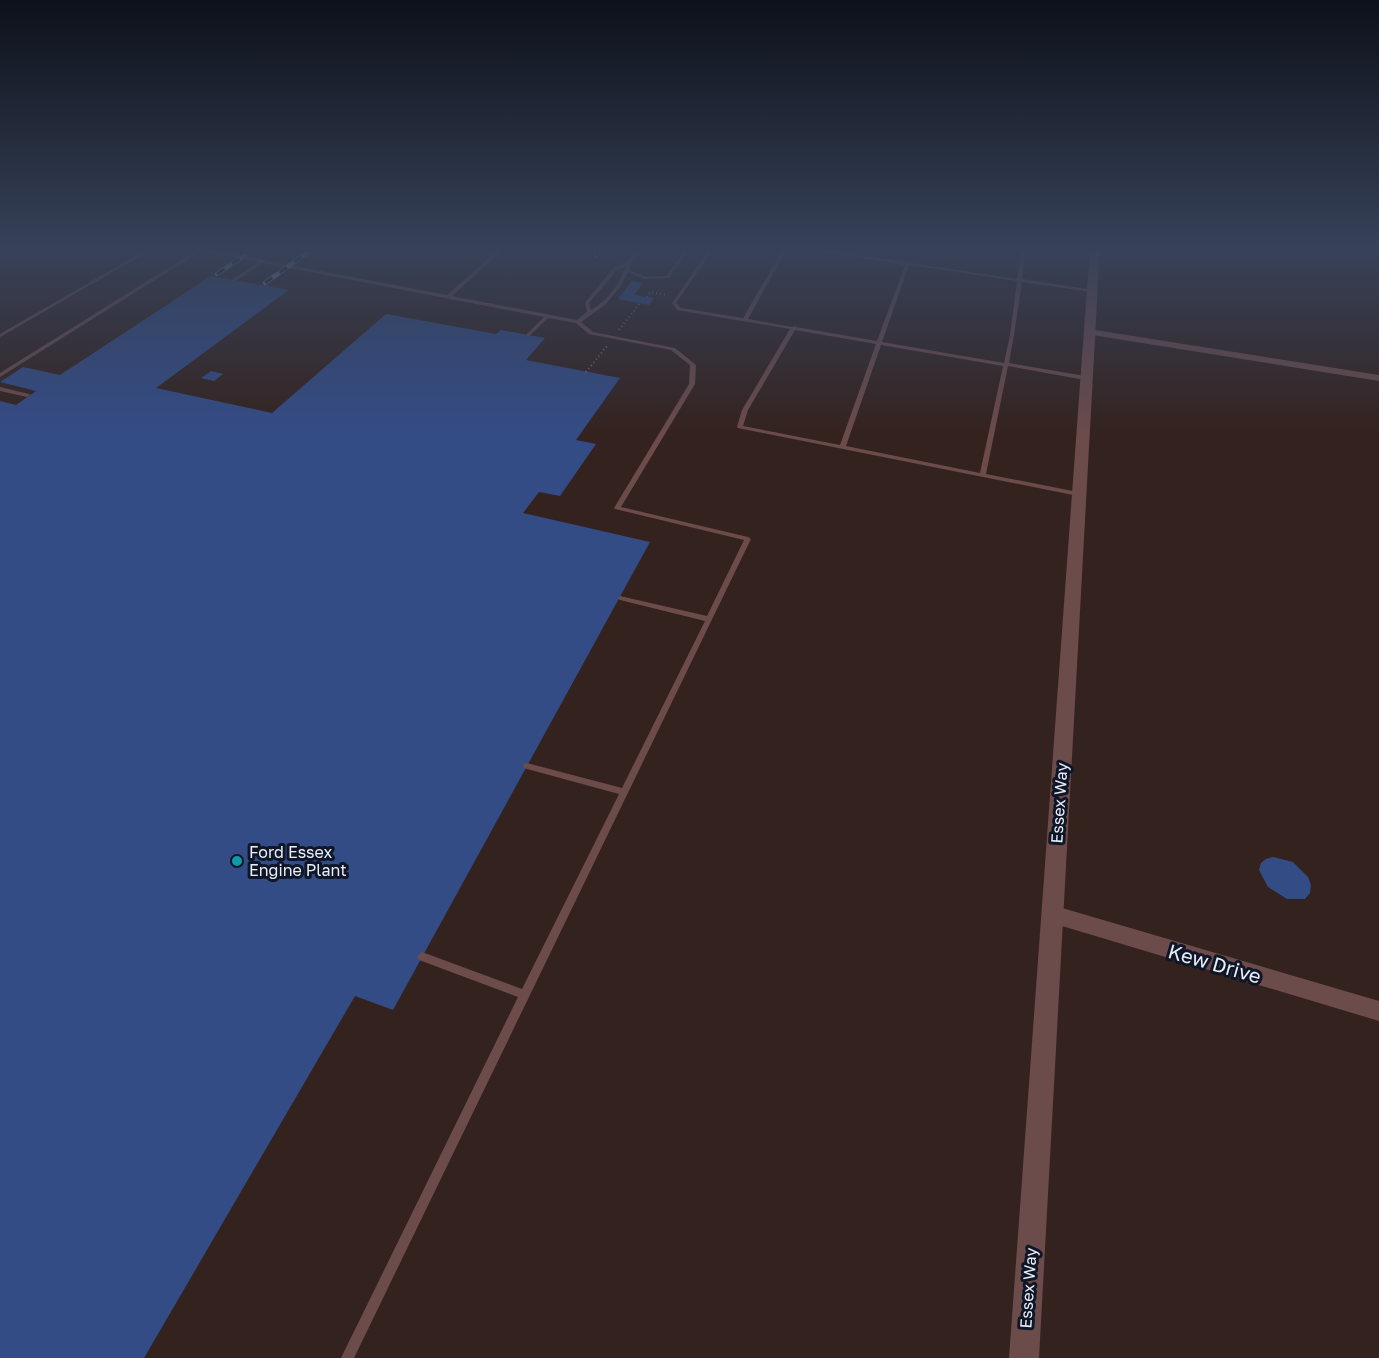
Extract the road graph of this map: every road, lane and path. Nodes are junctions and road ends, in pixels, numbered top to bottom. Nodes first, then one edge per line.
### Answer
1 (44, 310) edge
2 (102, 310) edge
3 (518, 310) edge
4 (634, 310) edge
5 (687, 310) edge
6 (750, 310) edge
7 (891, 310) edge
8 (1015, 310) edge
9 (1090, 310) edge
10 (589, 311) edge
11 (547, 316) junction
12 (745, 320) junction
13 (578, 322) junction
14 (794, 327) junction
15 (1089, 332) junction
16 (617, 333) dead end
17 (529, 335) dead end
18 (0, 336) edge
19 (610, 342) dead end
20 (879, 343) junction
21 (1005, 365) junction
22 (586, 372) dead end
23 (1, 374) edge
24 (11, 375) dead end
25 (1085, 378) junction
26 (1379, 378) edge
27 (0, 389) edge
28 (27, 395) dead end
29 (843, 446) junction
30 (983, 475) junction
31 (1078, 494) junction
32 (620, 598) dead end
33 (709, 619) junction
34 (527, 766) dead end
35 (625, 792) junction
36 (1052, 914) junction
37 (422, 957) dead end
38 (525, 996) junction
39 (1379, 1011) edge
40 (347, 1358) edge
41 (1024, 1358) edge

1 - 18 lane
2 - 23 lane
3 - 11 lane
4 - 16 path
5 - 12 lane
6 - 12 lane
7 - 20 lane
8 - 21 lane
9 - 15 street, Essex Way
10 - 13 lane
11 - 13 lane
11 - 17 lane
12 - 14 lane
13 - 33 lane
14 - 20 lane
14 - 29 lane
15 - 25 street, Essex Way
15 - 26 street
19 - 22 path
20 - 21 lane
20 - 29 lane
21 - 25 lane
21 - 30 lane
23 - 24 lane
25 - 31 street, Essex Way
27 - 28 lane
29 - 30 lane
30 - 31 lane
31 - 36 street, Essex Way
32 - 33 lane
33 - 35 lane
34 - 35 lane
35 - 38 lane
36 - 39 street, Kew Drive
36 - 41 street, Essex Way
37 - 38 lane
38 - 40 lane

